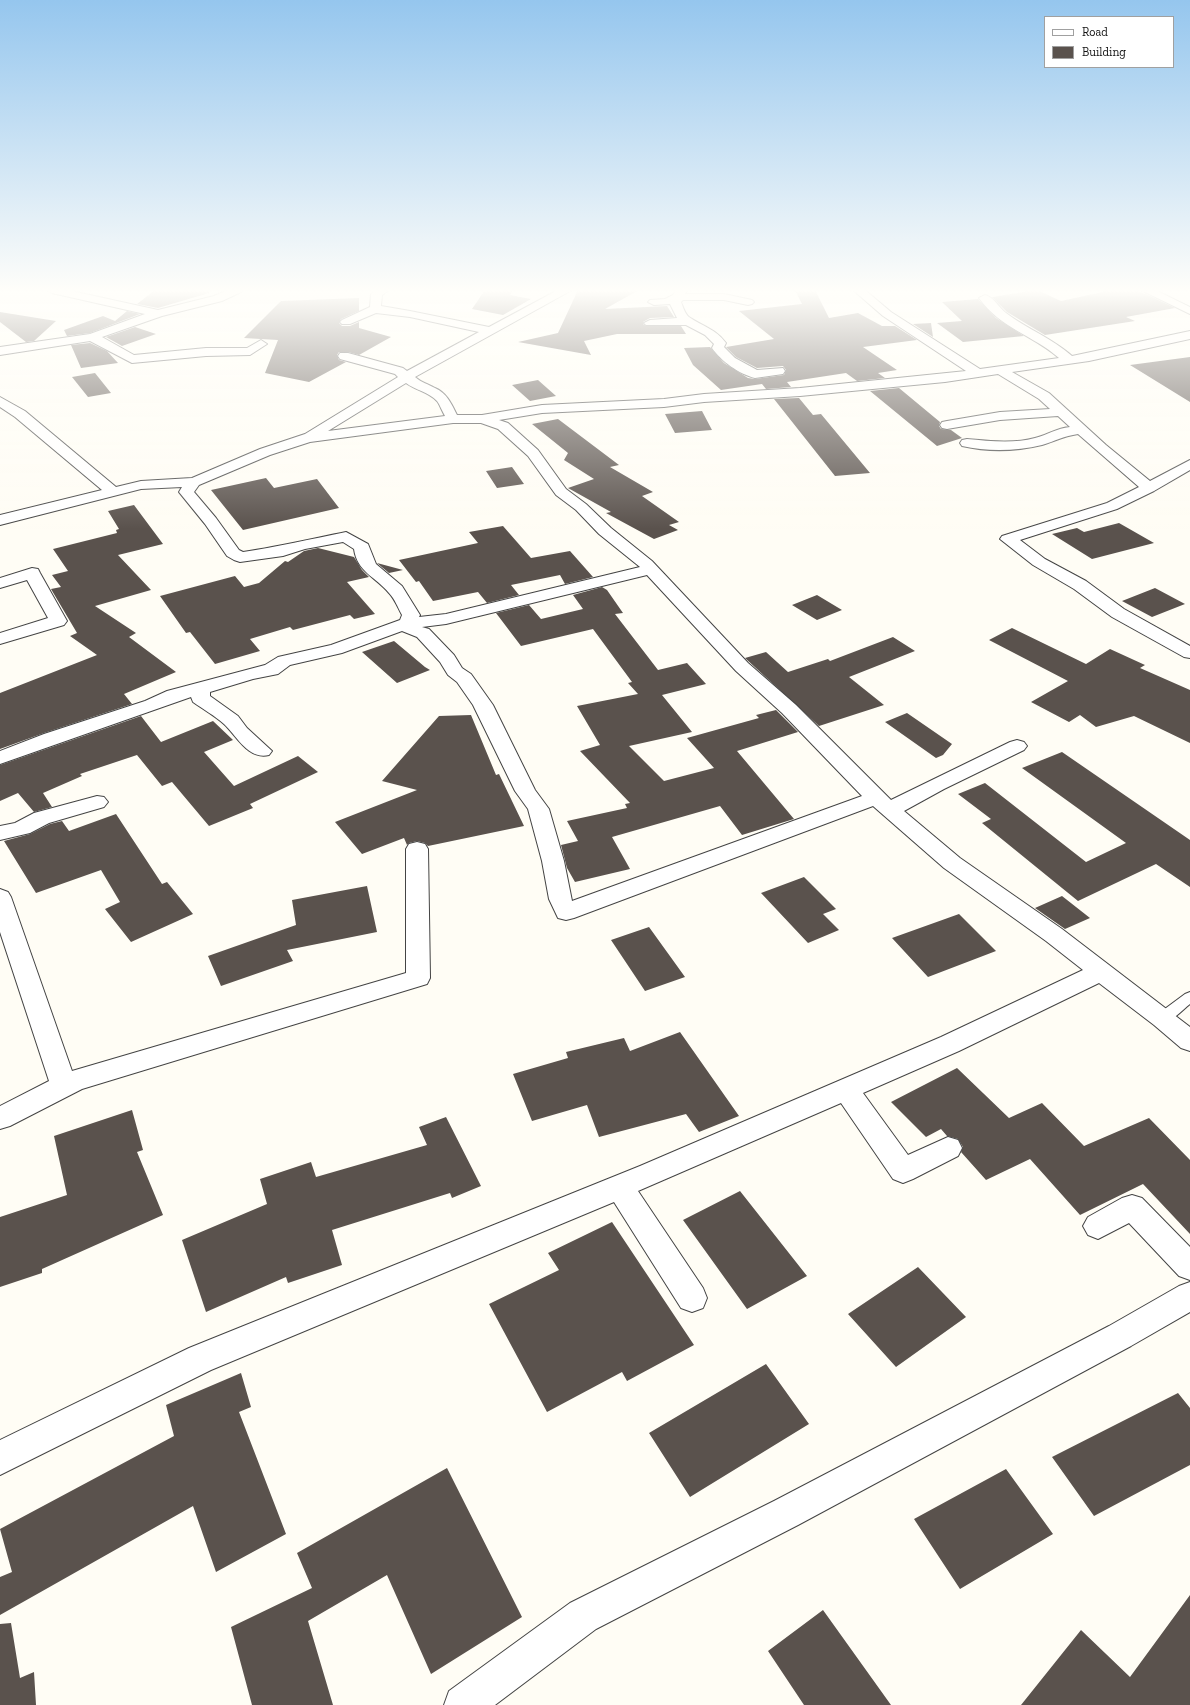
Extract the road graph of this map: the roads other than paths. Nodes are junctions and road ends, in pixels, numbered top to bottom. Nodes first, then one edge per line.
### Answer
1 (396, 370) edge
2 (420, 370) edge
3 (745, 370) edge
4 (972, 370) edge
5 (1000, 370) junction
6 (1003, 370) edge
7 (779, 371) dead end
8 (977, 373) junction
9 (408, 376) junction
10 (0, 401) edge
11 (1061, 412) junction
12 (480, 419) junction
13 (453, 420) junction
14 (947, 425) dead end
15 (1080, 430) junction
16 (308, 438) junction
17 (967, 443) dead end
18 (1190, 464) edge
19 (194, 482) junction
20 (1149, 488) junction
21 (113, 492) junction
22 (0, 520) edge
23 (651, 569) junction
24 (0, 583) edge
25 (405, 624) junction
26 (0, 639) edge
27 (1190, 653) edge
28 (201, 689) junction
29 (1017, 746) dead end
30 (262, 751) dead end
31 (0, 758) edge
32 (97, 802) dead end
33 (883, 804) junction
34 (0, 833) edge
35 (417, 849) dead end
36 (0, 897) edge
37 (1101, 972) junction
38 (1190, 997) edge
39 (1163, 1018) junction
40 (1190, 1041) edge
41 (64, 1086) junction
42 (846, 1089) junction
43 (0, 1118) edge
44 (948, 1148) dead end
45 (620, 1187) junction
46 (1098, 1226) dead end
47 (1190, 1267) edge
48 (1190, 1296) edge
49 (692, 1298) dead end
50 (0, 1458) edge
51 (463, 1705) edge

1 - 9 street
2 - 9 street
3 - 7 street
4 - 8 street
5 - 6 street
5 - 8 street
5 - 11 street
8 - 12 street
9 - 13 street
9 - 16 street
10 - 21 street
11 - 14 street
11 - 15 street
12 - 13 street
12 - 23 street
13 - 16 street
15 - 17 street
15 - 20 street
16 - 19 street
18 - 20 street
19 - 21 street
19 - 25 street
20 - 27 street
21 - 22 street
23 - 25 street
23 - 33 street
24 - 26 street
25 - 28 street
25 - 33 street
28 - 30 street
28 - 31 street
29 - 33 street
32 - 34 street
33 - 37 street
35 - 41 street
36 - 41 street
37 - 39 street
37 - 42 street
38 - 39 lane
39 - 40 street
41 - 43 street
42 - 44 street
42 - 45 street
45 - 49 street
45 - 50 street
46 - 47 street
48 - 51 street

